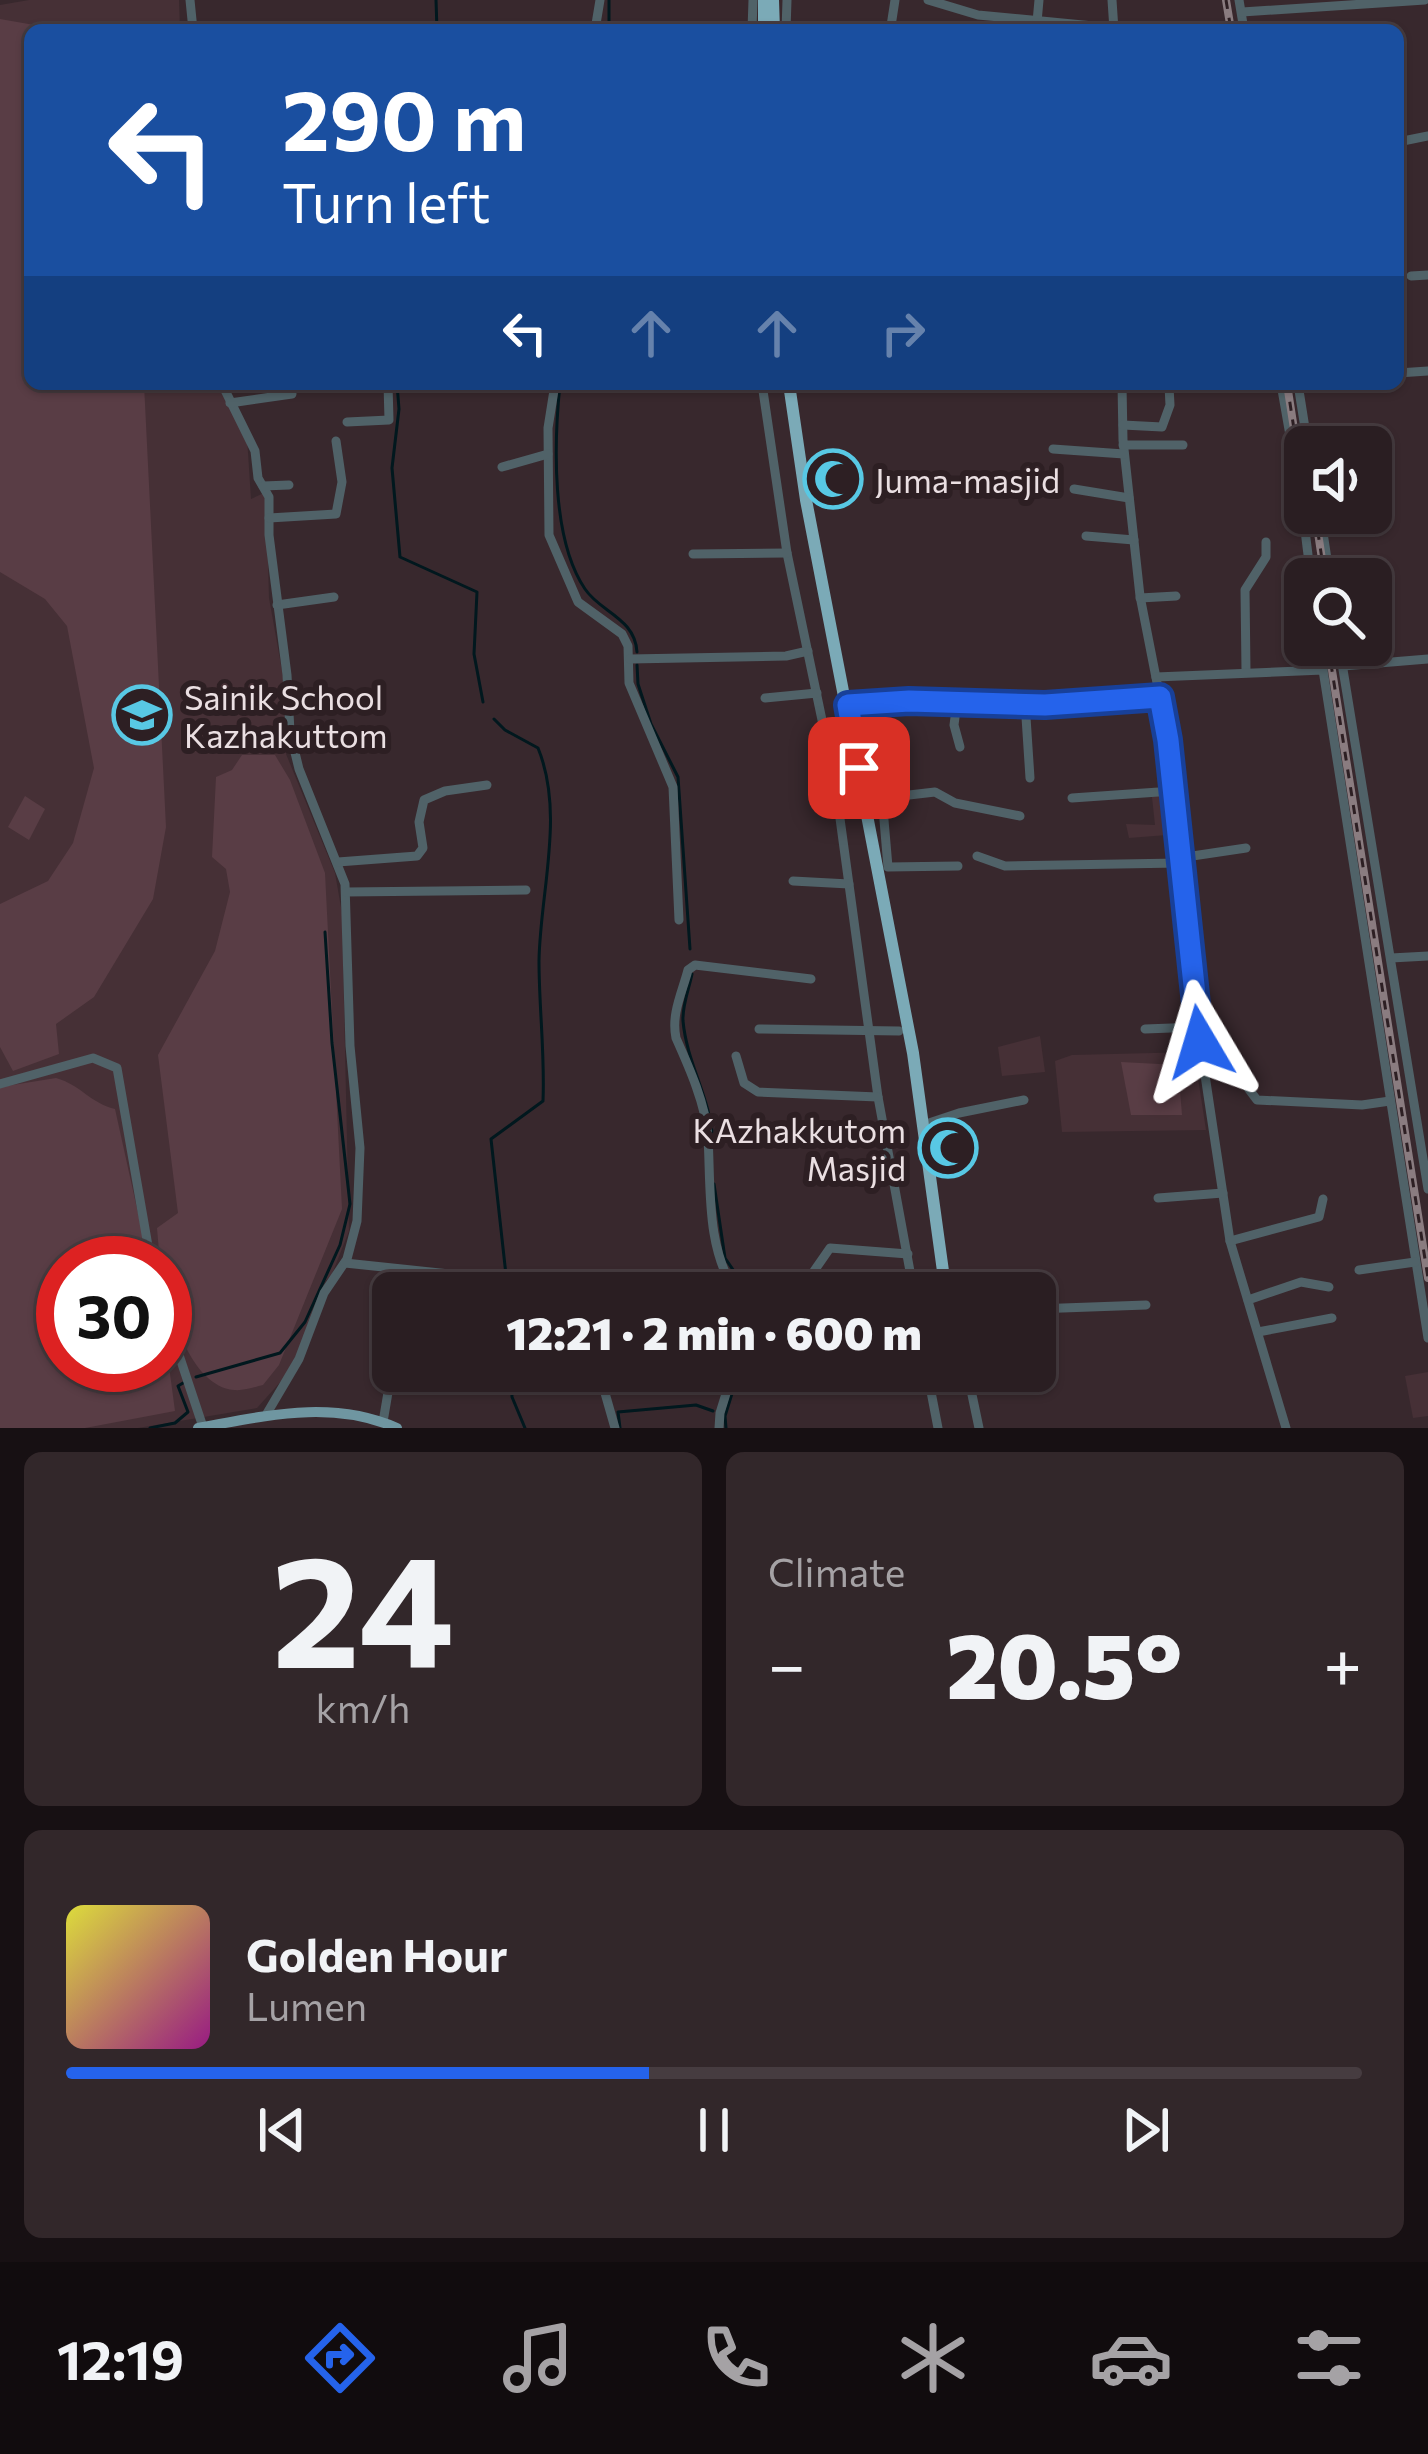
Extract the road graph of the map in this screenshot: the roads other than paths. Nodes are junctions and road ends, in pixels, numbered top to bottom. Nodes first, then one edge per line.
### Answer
1 (928, 0) edge
2 (1425, 0) edge
3 (1240, 6) edge
4 (973, 13) junction
5 (970, 24) edge
6 (1036, 24) edge
7 (1428, 275) edge
8 (1411, 276) dead end
9 (225, 390) edge
10 (388, 390) edge
11 (554, 390) edge
12 (763, 390) edge
13 (790, 390) edge
14 (1122, 390) edge
15 (1169, 390) edge
16 (1282, 390) edge
17 (1299, 390) edge
18 (292, 394) dead end
19 (230, 403) junction
20 (347, 422) dead end
21 (1123, 425) junction
22 (1305, 426) edge
23 (336, 441) dead end
24 (1183, 445) dead end
25 (1053, 449) dead end
26 (1124, 450) junction
27 (548, 454) junction
28 (502, 466) dead end
29 (289, 485) dead end
30 (263, 486) junction
31 (1074, 489) dead end
32 (1129, 498) junction
33 (269, 518) junction
34 (1086, 536) dead end
35 (1134, 540) junction
36 (1266, 542) dead end
37 (787, 553) junction
38 (693, 554) dead end
39 (1308, 558) edge
40 (1176, 596) dead end
41 (334, 597) dead end
42 (1140, 598) junction
43 (278, 605) junction
44 (808, 651) junction
45 (630, 659) junction
46 (1428, 659) edge
47 (1392, 662) edge
48 (1322, 666) edge
49 (1343, 666) edge
50 (1323, 670) junction
51 (1246, 671) junction
52 (1156, 676) junction
53 (817, 693) junction
54 (1160, 697) junction
55 (765, 698) dead end
56 (956, 702) junction
57 (1025, 702) junction
58 (874, 704) junction
59 (848, 705) junction
60 (960, 747) dead end
61 (1030, 778) dead end
62 (487, 785) dead end
63 (1172, 791) junction
64 (883, 798) junction
65 (1072, 798) dead end
66 (1020, 816) dead end
67 (1246, 848) dead end
68 (977, 856) dead end
69 (1179, 861) junction
70 (338, 862) junction
71 (958, 866) dead end
72 (793, 881) dead end
73 (849, 884) junction
74 (526, 890) dead end
75 (346, 892) junction
76 (679, 920) dead end
77 (1428, 956) edge
78 (1391, 958) junction
79 (811, 980) dead end
80 (1198, 1027) junction
81 (759, 1029) dead end
82 (1144, 1029) dead end
83 (869, 1030) junction
84 (899, 1031) dead end
85 (736, 1055) dead end
86 (0, 1084) edge
87 (1248, 1088) dead end
88 (878, 1097) junction
89 (1024, 1100) dead end
90 (1390, 1101) junction
91 (922, 1126) junction
92 (1428, 1189) edge
93 (1223, 1192) junction
94 (1158, 1198) dead end
95 (1323, 1199) dead end
96 (146, 1236) edge
97 (1230, 1241) junction
98 (908, 1254) junction
99 (1415, 1262) junction
100 (345, 1263) junction
101 (1359, 1270) dead end
102 (814, 1271) dead end
103 (407, 1272) edge
104 (725, 1272) edge
105 (911, 1272) edge
106 (943, 1272) edge
107 (1329, 1287) dead end
108 (1248, 1300) junction
109 (1146, 1305) dead end
110 (1056, 1308) edge
111 (1332, 1318) dead end
112 (1258, 1332) junction
113 (1428, 1338) edge
114 (190, 1392) edge
115 (393, 1392) edge
116 (605, 1392) edge
117 (727, 1392) edge
118 (931, 1392) edge
119 (971, 1392) edge
120 (266, 1414) junction
121 (350, 1414) junction
122 (393, 1426) edge
123 (201, 1428) edge
124 (348, 1428) edge
125 (615, 1428) edge
126 (719, 1428) edge
127 (938, 1428) edge
128 (979, 1428) edge
129 (1286, 1428) edge

1 - 4 street
2 - 3 street
4 - 5 street
4 - 6 street
7 - 8 street
9 - 19 street
10 - 20 street
11 - 27 street
12 - 37 street
13 - 59 highway
14 - 21 street
15 - 21 street
16 - 39 street
17 - 22 street
18 - 19 street
19 - 30 street
21 - 26 street
23 - 33 street
24 - 26 street
25 - 26 street
26 - 32 street
27 - 28 street
27 - 45 street
29 - 30 street
30 - 33 street
31 - 32 street
32 - 35 street
33 - 43 street
34 - 35 street
35 - 42 street
36 - 51 street
37 - 38 street
37 - 44 street
40 - 42 street
41 - 43 street
42 - 52 street
43 - 70 street
44 - 45 street
44 - 53 street
45 - 76 street
46 - 47 street
48 - 50 street
49 - 78 street
50 - 51 street
50 - 90 street
51 - 52 street
52 - 54 street
53 - 55 street
53 - 73 street
54 - 57 street
54 - 63 street
56 - 57 street
56 - 58 street
56 - 60 street
57 - 61 street
58 - 59 street
58 - 64 street
59 - 91 highway
62 - 70 street
63 - 65 street
63 - 69 street
64 - 66 street
64 - 71 street
67 - 69 street
68 - 69 street
69 - 80 street
70 - 75 street
72 - 73 street
73 - 83 street
74 - 75 street
75 - 100 street
77 - 78 street
78 - 92 street
79 - 104 street
80 - 82 street
80 - 93 street
81 - 83 street
83 - 84 street
83 - 88 street
85 - 88 street
86 - 96 street
87 - 90 street
88 - 98 street
89 - 91 street
90 - 99 street
91 - 106 highway
93 - 94 street
93 - 97 street
95 - 97 street
97 - 108 street
98 - 102 street
98 - 105 street
99 - 101 street
99 - 113 street
100 - 103 street
100 - 120 street
107 - 108 street
108 - 112 street
109 - 110 street
111 - 112 street
112 - 129 street
114 - 123 street
115 - 122 street
116 - 125 street
117 - 126 street
118 - 127 street
119 - 128 street
120 - 121 main road
120 - 123 main road
121 - 122 main road
121 - 124 street

